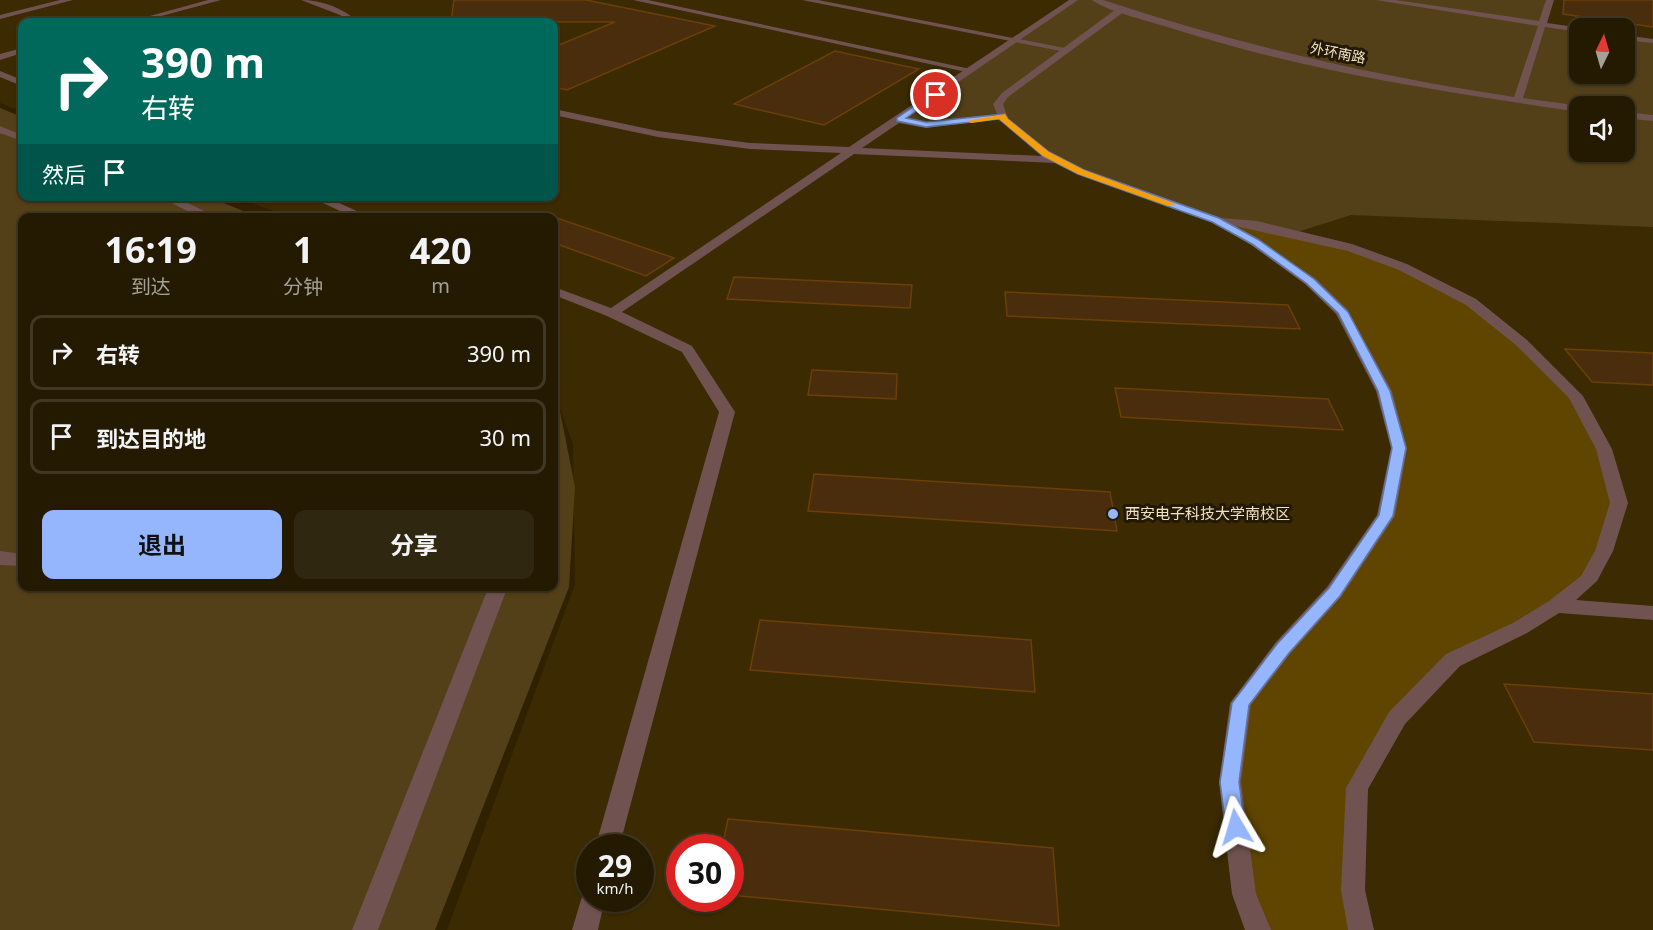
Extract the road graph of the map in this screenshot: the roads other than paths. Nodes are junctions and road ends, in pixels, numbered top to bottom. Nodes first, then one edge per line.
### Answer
1 (69, 0) edge
2 (217, 0) edge
3 (305, 0) edge
4 (637, 0) edge
5 (806, 0) edge
6 (1074, 0) edge
7 (1096, 0) edge
8 (1380, 0) edge
9 (1550, 0) edge
10 (1128, 4) edge
11 (0, 17) edge
12 (147, 18) edge
13 (349, 18) edge
14 (1542, 24) junction
15 (1569, 28) edge
16 (1635, 38) edge
17 (1017, 39) junction
18 (1653, 41) edge
19 (1066, 49) junction
20 (18, 52) edge
21 (0, 57) edge
22 (971, 69) junction
23 (0, 74) edge
24 (18, 81) edge
25 (1518, 100) junction
26 (1569, 107) edge
27 (558, 113) edge
28 (1002, 116) junction
29 (1635, 116) edge
30 (1653, 118) edge
31 (899, 120) junction
32 (0, 129) edge
33 (18, 136) edge
34 (853, 152) junction
35 (1058, 160) junction
36 (174, 201) edge
37 (325, 201) edge
38 (201, 213) edge
39 (354, 213) edge
40 (1215, 220) junction
41 (558, 293) edge
42 (612, 314) junction
43 (0, 558) edge
44 (18, 560) edge
45 (497, 591) edge
46 (1556, 606) junction
47 (1653, 613) edge
48 (611, 834) edge
49 (590, 912) edge
50 (365, 930) edge
51 (585, 930) edge
52 (1258, 930) edge
53 (1361, 930) edge

1 - 11 street
2 - 12 street
3 - 13 street
4 - 22 street
5 - 17 street
6 - 17 street
7 - 10 street, 外环南路
8 - 14 street
9 - 14 street
10 - 19 street
10 - 25 street, 外环南路
14 - 15 street
14 - 25 street
16 - 18 street
17 - 19 street
17 - 22 street
19 - 28 street
20 - 21 street
22 - 31 street
23 - 24 street
25 - 26 street, 外环南路
27 - 34 street
28 - 31 street
28 - 35 street
29 - 30 street
31 - 34 street
32 - 33 street
34 - 35 street
34 - 42 street
35 - 40 street
36 - 38 street
37 - 39 street
40 - 46 street
40 - 52 street
41 - 42 street
42 - 48 street
43 - 44 street
45 - 50 street
46 - 47 street
46 - 53 street
49 - 51 street

